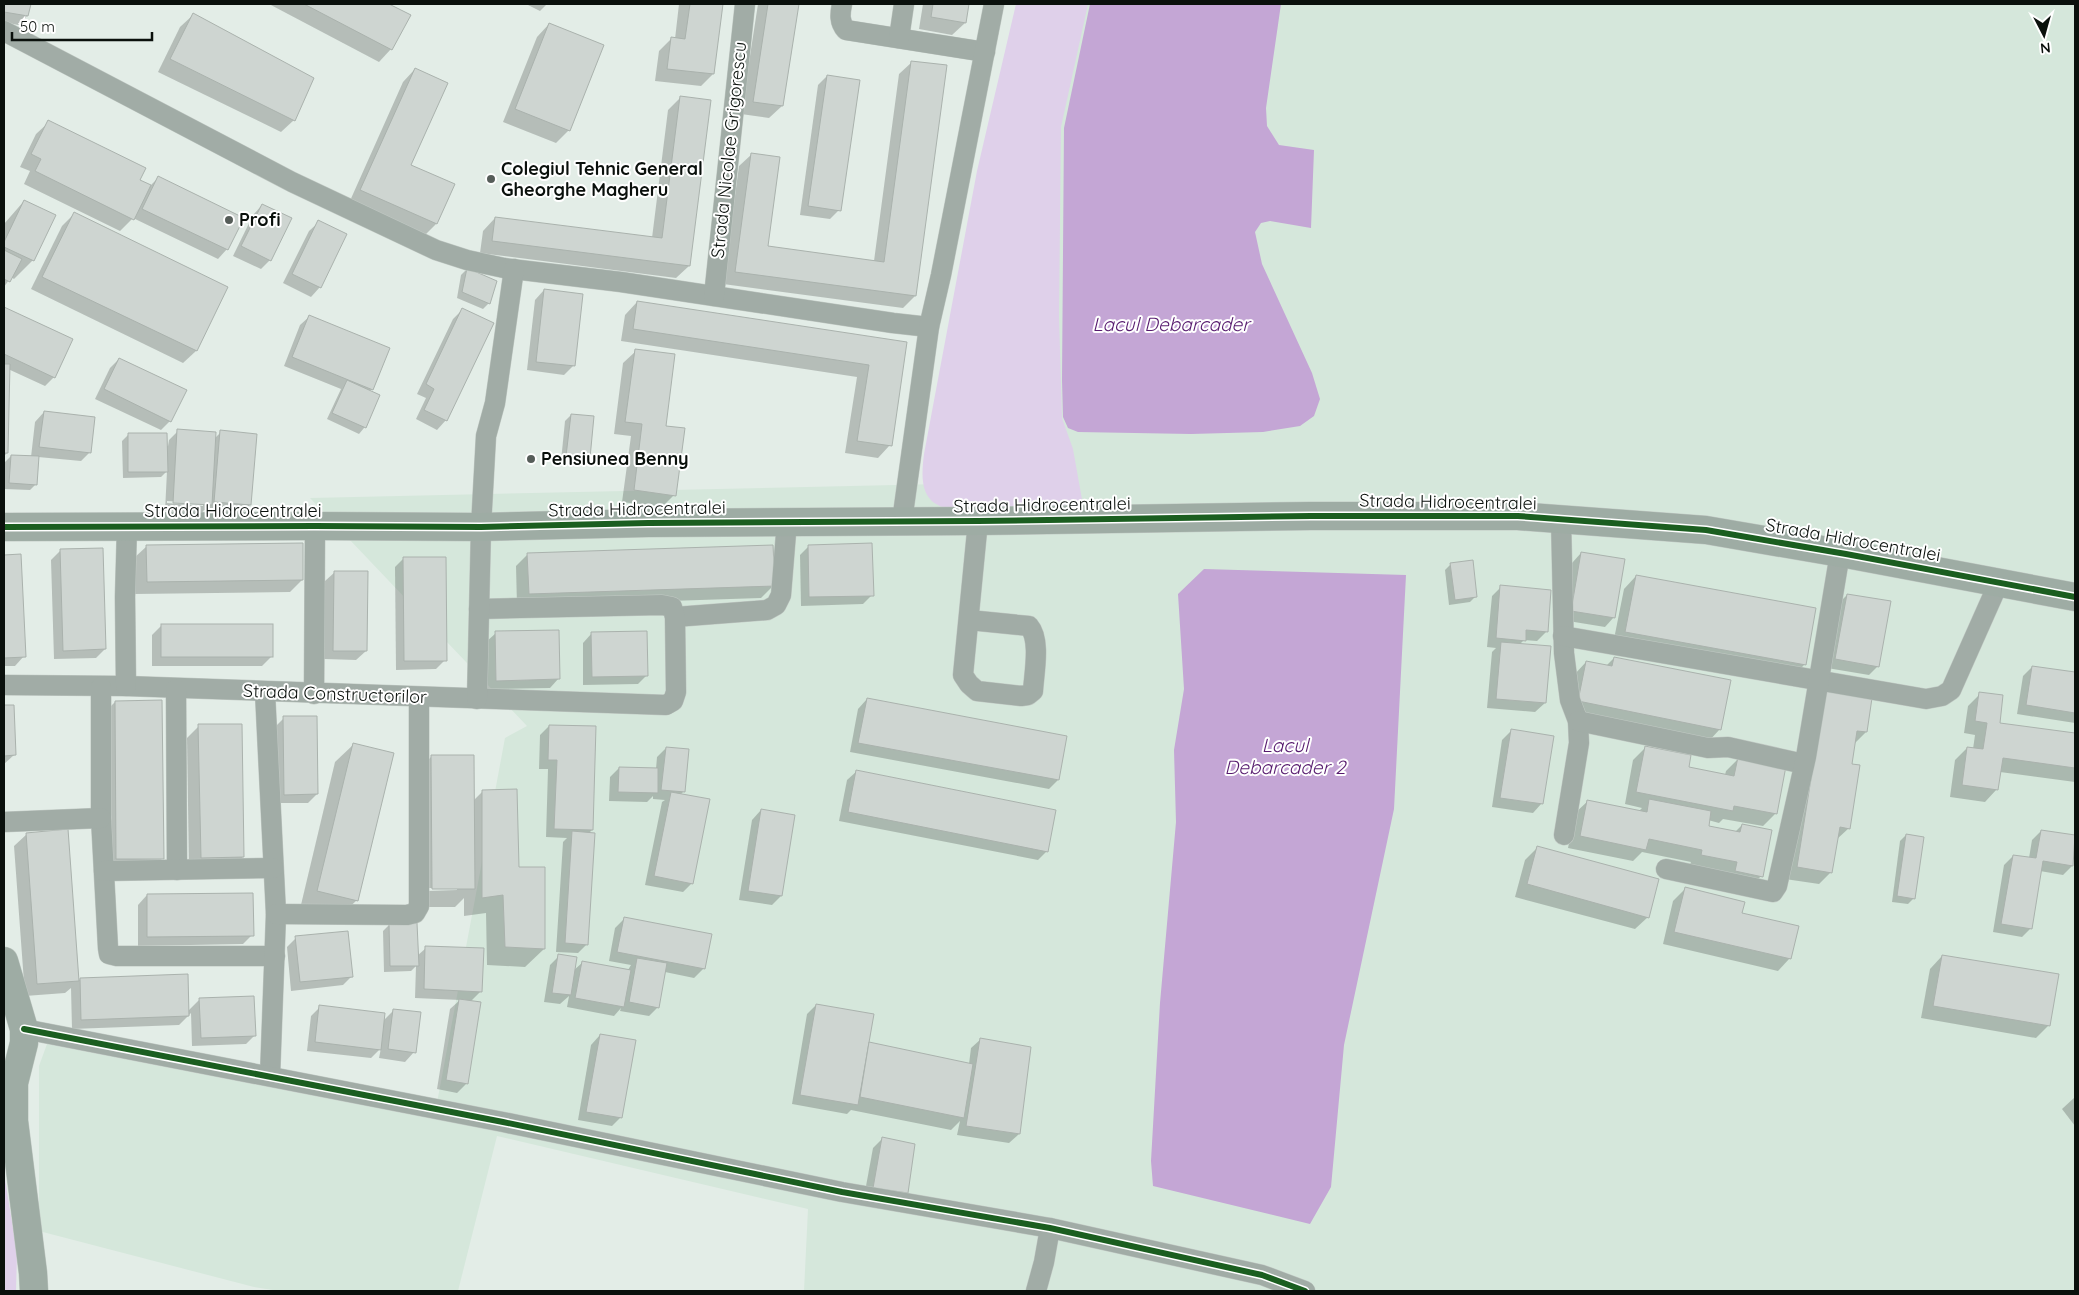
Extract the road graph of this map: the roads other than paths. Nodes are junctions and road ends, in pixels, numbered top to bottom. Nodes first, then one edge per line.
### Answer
1 (745, 4) edge
2 (842, 4) edge
3 (904, 4) edge
4 (994, 4) edge
5 (4, 31) edge
6 (899, 38) junction
7 (985, 52) junction
8 (514, 269) junction
9 (714, 296) junction
10 (929, 327) junction
11 (1561, 519) junction
12 (787, 521) junction
13 (978, 521) junction
14 (902, 522) junction
15 (127, 526) junction
16 (315, 526) junction
17 (4, 527) edge
18 (480, 528) junction
19 (1840, 553) junction
20 (2000, 582) junction
21 (2075, 597) edge
22 (479, 609) junction
23 (675, 617) junction
24 (969, 620) junction
25 (1563, 636) junction
26 (1819, 681) junction
27 (4, 685) edge
28 (126, 686) junction
29 (101, 687) junction
30 (176, 689) junction
31 (265, 692) junction
32 (314, 694) junction
33 (419, 697) junction
34 (477, 699) junction
35 (1578, 721) junction
36 (1804, 764) junction
37 (101, 818) junction
38 (4, 822) edge
39 (1564, 836) dead end
40 (273, 868) junction
41 (1666, 869) dead end
42 (178, 870) junction
43 (104, 871) junction
44 (276, 914) junction
45 (275, 956) junction
46 (4, 961) edge
47 (24, 1029) junction
48 (12, 1061) edge
49 (270, 1076) junction
50 (1050, 1228) junction
51 (34, 1291) edge
52 (1036, 1291) edge
53 (1304, 1291) edge

1 - 9 street, Strada Nicolae Grigorescu
2 - 6 street
3 - 6 street
4 - 7 street
5 - 8 street
6 - 7 street
7 - 10 street
8 - 9 street
8 - 18 street
9 - 10 street
10 - 14 street
11 - 13 street, Strada Hidrocentralei
11 - 19 street, Strada Hidrocentralei
11 - 25 street
12 - 14 street, Strada Hidrocentralei
12 - 18 street, Strada Hidrocentralei
12 - 23 street
13 - 14 street, Strada Hidrocentralei
13 - 24 street
15 - 16 street, Strada Hidrocentralei
15 - 17 street, Strada Hidrocentralei
15 - 28 street
16 - 18 street, Strada Hidrocentralei
16 - 32 street
18 - 22 street
19 - 20 street, Strada Hidrocentralei
19 - 26 street
20 - 21 street, Strada Hidrocentralei
20 - 26 street
22 - 23 street
22 - 34 street
23 - 34 street, Strada Constructorilor
24 - 24 street
25 - 26 street
25 - 35 street
26 - 36 street
27 - 29 street, Strada Constructorilor
28 - 29 street, Strada Constructorilor
28 - 30 street, Strada Constructorilor
29 - 37 street
30 - 31 street, Strada Constructorilor
30 - 42 street
31 - 32 street, Strada Constructorilor
31 - 40 street
32 - 33 street, Strada Constructorilor
33 - 34 street, Strada Constructorilor
33 - 44 street
35 - 36 street
35 - 39 street
36 - 41 street
37 - 38 street
37 - 43 street
40 - 42 street
40 - 44 street
42 - 43 street
43 - 45 street
44 - 45 street
45 - 49 street
46 - 47 street
47 - 48 street
47 - 49 street
48 - 51 street
49 - 50 street
50 - 52 street
50 - 53 street

